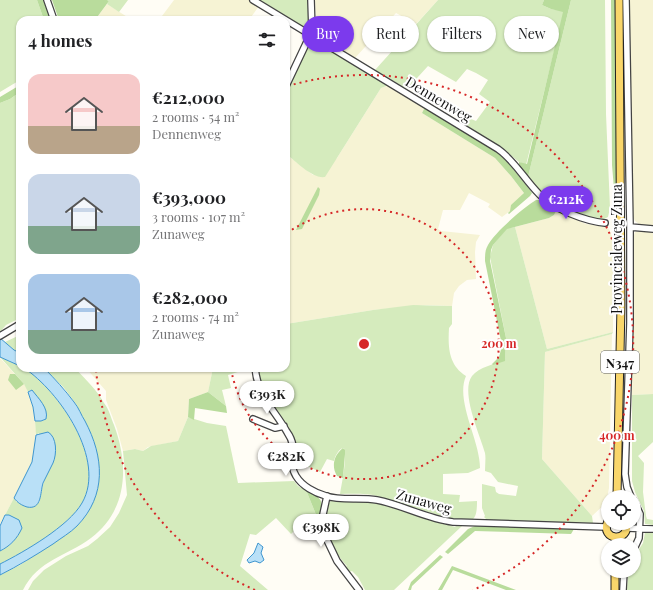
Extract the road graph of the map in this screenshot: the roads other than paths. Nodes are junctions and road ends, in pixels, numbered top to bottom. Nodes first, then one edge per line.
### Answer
1 (47, 0) edge
2 (253, 0) edge
3 (311, 0) edge
4 (618, 0) edge
5 (626, 0) edge
6 (53, 16) edge
7 (279, 16) edge
8 (312, 16) edge
9 (290, 23) edge
10 (302, 30) edge
11 (302, 52) edge
12 (338, 52) edge
13 (290, 78) edge
14 (605, 223) dead end
15 (630, 227) junction
16 (653, 229) edge
17 (16, 326) edge
18 (0, 335) edge
19 (255, 372) edge
20 (253, 419) dead end
21 (284, 426) junction
22 (617, 490) edge
23 (628, 490) edge
24 (327, 496) junction
25 (601, 524) edge
26 (641, 528) edge
27 (653, 529) edge
28 (607, 530) edge
29 (625, 530) edge
30 (613, 538) edge
31 (619, 538) edge
32 (615, 578) edge
33 (624, 578) edge
34 (360, 590) edge
35 (615, 590) edge
36 (623, 590) edge

1 - 6 street
2 - 7 street, Dennenweg
3 - 8 street
4 - 22 main road, Provincialeweg Zuna / N347
5 - 15 street, Provincialeweg Zuna
9 - 10 street, Dennenweg
11 - 13 street
12 - 14 street, Dennenweg
15 - 16 street
15 - 23 street, Provincialeweg Zuna
17 - 18 street
19 - 21 street, Zunaweg
20 - 21 street
21 - 24 street, Zunaweg
24 - 25 street, Zunaweg
24 - 34 street
26 - 27 street
28 - 30 main road
29 - 31 main road
32 - 35 main road
33 - 36 street

